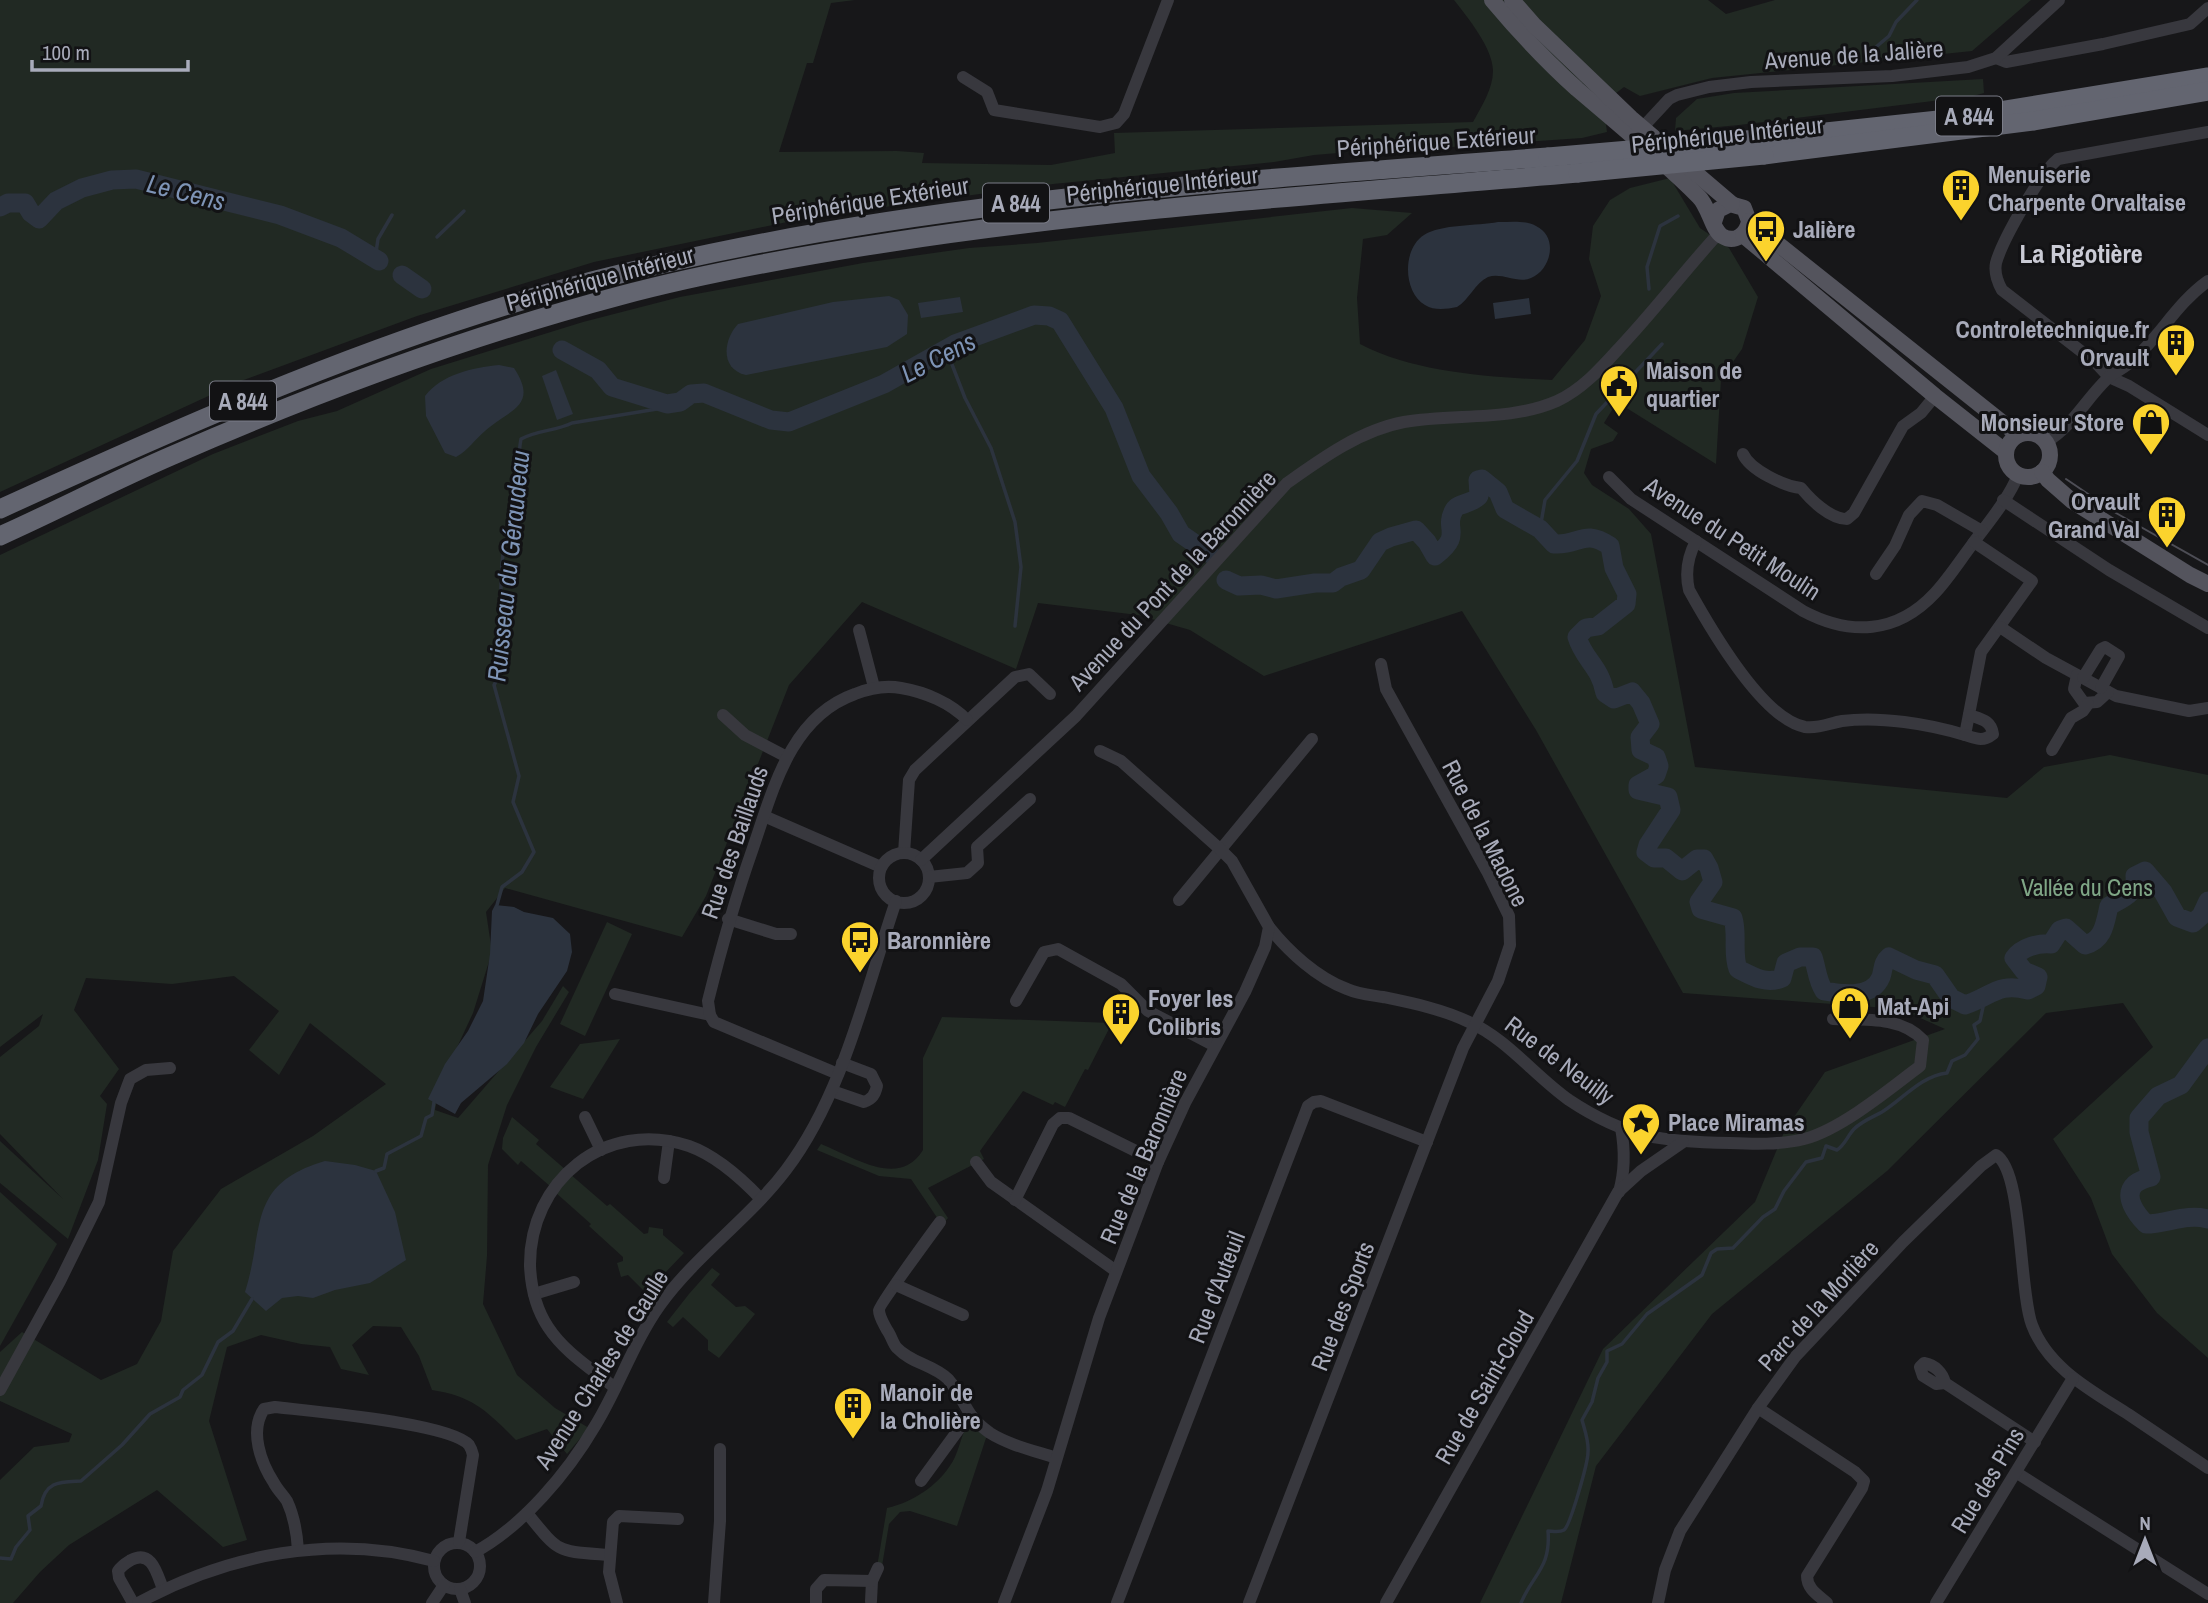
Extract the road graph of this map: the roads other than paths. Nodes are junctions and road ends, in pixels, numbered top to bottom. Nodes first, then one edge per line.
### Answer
1 (1168, 0) edge
2 (1492, 0) edge
3 (1512, 0) edge
4 (2059, 0) edge
5 (2208, 8) edge
6 (1996, 58) junction
7 (2208, 66) edge
8 (2208, 77) edge
9 (963, 78) dead end
10 (2208, 91) edge
11 (2122, 93) junction
12 (2208, 105) edge
13 (2058, 117) junction
14 (1639, 131) junction
15 (2208, 132) edge
16 (1766, 147) junction
17 (1732, 204) junction
18 (1716, 228) junction
19 (1746, 228) junction
20 (2208, 281) edge
21 (2109, 377) junction
22 (1935, 396) junction
23 (2018, 435) junction
24 (2208, 435) edge
25 (2046, 442) junction
26 (2006, 452) junction
27 (1743, 454) dead end
28 (2042, 472) junction
29 (2018, 475) junction
30 (1609, 477) dead end
31 (2003, 500) junction
32 (0, 509) edge
33 (0, 536) edge
34 (1978, 537) junction
35 (1696, 541) junction
36 (1876, 574) dead end
37 (2208, 584) edge
38 (2000, 627) junction
39 (2208, 628) edge
40 (859, 630) dead end
41 (1381, 664) dead end
42 (2080, 676) junction
43 (874, 687) junction
44 (2104, 690) junction
45 (1050, 694) dead end
46 (2088, 704) junction
47 (2208, 708) edge
48 (723, 715) dead end
49 (1969, 715) junction
50 (967, 720) junction
51 (1965, 735) junction
52 (1312, 739) dead end
53 (2052, 750) dead end
54 (1100, 751) dead end
55 (787, 757) junction
56 (1030, 799) dead end
57 (764, 816) junction
58 (1221, 850) junction
59 (904, 853) junction
60 (921, 860) junction
61 (881, 867) junction
62 (929, 877) junction
63 (1179, 900) dead end
64 (896, 901) junction
65 (729, 919) junction
66 (1269, 927) junction
67 (791, 934) dead end
68 (615, 994) dead end
69 (1016, 1001) dead end
70 (710, 1015) junction
71 (1833, 1019) dead end
72 (1474, 1024) junction
73 (1215, 1046) junction
74 (170, 1068) dead end
75 (840, 1068) junction
76 (832, 1091) junction
77 (585, 1117) dead end
78 (1621, 1128) junction
79 (669, 1141) junction
80 (1427, 1142) junction
81 (1683, 1142) junction
82 (601, 1150) junction
83 (976, 1162) dead end
84 (1158, 1162) junction
85 (664, 1178) dead end
86 (1619, 1192) junction
87 (761, 1199) junction
88 (1015, 1199) junction
89 (940, 1222) dead end
90 (1116, 1271) junction
91 (574, 1282) dead end
92 (896, 1285) junction
93 (534, 1294) junction
94 (963, 1315) dead end
95 (2073, 1378) junction
96 (1945, 1383) dead end
97 (615, 1388) junction
98 (0, 1390) edge
99 (1758, 1408) junction
100 (971, 1416) junction
101 (2035, 1442) junction
102 (720, 1450) dead end
103 (1056, 1458) junction
104 (2208, 1468) edge
105 (2017, 1473) junction
106 (922, 1481) dead end
107 (527, 1513) junction
108 (678, 1519) dead end
109 (459, 1542) junction
110 (298, 1550) junction
111 (475, 1552) junction
112 (608, 1555) junction
113 (434, 1560) junction
114 (444, 1585) junction
115 (460, 1588) junction
116 (163, 1589) junction
117 (2208, 1594) edge
118 (871, 1601) dead end
119 (1942, 1601) edge
120 (135, 1603) edge
121 (432, 1603) edge
122 (465, 1603) edge
123 (617, 1603) edge
124 (714, 1603) edge
125 (816, 1603) edge
126 (1004, 1603) edge
127 (1117, 1603) edge
128 (1250, 1603) edge
129 (1385, 1603) edge
130 (1658, 1603) edge
131 (1827, 1603) edge

1 - 9 street
2 - 14 main road
3 - 14 main road
4 - 6 street, Avenue de la Jalière
5 - 6 street
6 - 14 street, Avenue de la Jalière
7 - 11 highway
8 - 11 highway, Périphérique Extérieur / A 844
10 - 13 highway, Périphérique Intérieur / A 844
11 - 16 highway, Périphérique Extérieur / A 844
12 - 13 highway
13 - 16 highway, Périphérique Intérieur / A 844
14 - 17 main road
14 - 18 main road
15 - 21 street
16 - 32 highway, Périphérique Extérieur / A 844, bridge
16 - 33 highway, Périphérique Intérieur / A 844, bridge
17 - 18 main road
17 - 19 main road
18 - 19 main road
18 - 60 street, Avenue du Pont de la Baronnière
19 - 22 main road
19 - 23 main road
20 - 21 street
21 - 24 street
21 - 25 street
22 - 26 main road
22 - 27 street
23 - 25 main road
23 - 26 main road
25 - 28 main road
26 - 29 main road
28 - 29 main road
28 - 37 main road
29 - 31 street, Avenue du Petit Moulin
30 - 35 street, Avenue du Petit Moulin
31 - 34 street, Avenue du Petit Moulin
31 - 39 street
34 - 35 street, Avenue du Petit Moulin
34 - 36 street
34 - 38 street
35 - 51 street
38 - 42 street
38 - 49 street
40 - 43 street
41 - 72 street, Rue de la Madone
42 - 44 street
42 - 44 street
42 - 46 street
43 - 50 street, Rue des Baillauds
43 - 55 street, Rue des Baillauds
44 - 46 street
44 - 47 street
45 - 50 street
46 - 53 street
48 - 55 street
49 - 51 street
49 - 51 street
50 - 59 street
52 - 58 street
54 - 58 street
55 - 57 street, Rue des Baillauds
56 - 62 street
57 - 61 street
57 - 65 street, Rue des Baillauds
58 - 63 street
58 - 66 street
59 - 60 street
59 - 61 street
60 - 62 street
61 - 64 street
62 - 64 street
64 - 75 street, Avenue Charles de Gaulle
65 - 67 street
65 - 70 street, Rue des Baillauds
66 - 72 street, Rue de Neuilly
66 - 73 street, Rue de la Baronnière
68 - 70 street
69 - 73 street
70 - 75 street
71 - 81 street, Rue de Neuilly
72 - 78 street, Rue de Neuilly
72 - 80 street, Rue des Sports
73 - 84 street, Rue de la Baronnière
74 - 98 street
75 - 76 street, Avenue Charles de Gaulle
75 - 76 street
76 - 87 street, Avenue Charles de Gaulle
77 - 82 street
78 - 81 street, Rue de Neuilly
78 - 86 street, Rue de Saint-Cloud
79 - 82 street
79 - 85 street
79 - 87 street
80 - 127 street, Rue d'Auteuil
80 - 128 street, Rue des Sports
81 - 86 street, Rue de Saint-Cloud
82 - 93 street
83 - 88 street
84 - 88 street
84 - 90 street, Rue de la Baronnière
86 - 129 street, Rue de Saint-Cloud
87 - 97 street, Avenue Charles de Gaulle
88 - 90 street
89 - 92 street
90 - 103 street, Rue de la Baronnière
91 - 93 street
92 - 94 street
92 - 100 street
93 - 97 street
95 - 99 street, Parc de la Morlière
95 - 101 street, Rue des Pins
95 - 104 street
96 - 101 street
97 - 107 street, Avenue Charles de Gaulle
99 - 130 street, Parc de la Morlière
99 - 131 street
100 - 103 street
100 - 106 street
101 - 105 street, Rue des Pins
102 - 124 street
103 - 126 street, Rue de la Baronnière
105 - 117 street
105 - 119 street, Rue des Pins
107 - 111 street, Avenue Charles de Gaulle
107 - 112 street
108 - 112 street
109 - 110 street
109 - 111 street
109 - 113 street
110 - 113 street
110 - 116 street
111 - 115 street
112 - 123 street
113 - 114 street
114 - 115 street
114 - 121 street
115 - 122 street
116 - 120 street
116 - 120 street
118 - 125 street

